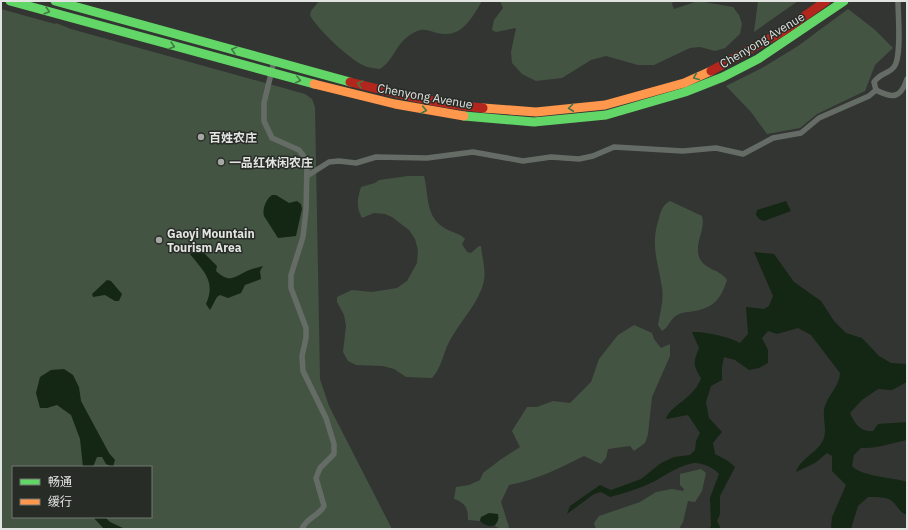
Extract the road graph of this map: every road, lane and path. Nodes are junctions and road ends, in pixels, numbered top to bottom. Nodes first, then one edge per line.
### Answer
1 (10, 1) edge
2 (55, 1) edge
3 (826, 1) edge
4 (844, 1) edge
5 (898, 1) edge
6 (274, 62) junction
7 (271, 74) junction
8 (907, 79) edge
9 (876, 90) junction
10 (308, 176) junction
11 (302, 529) edge

1 -> 7 highway, Chenyong Avenue
6 -> 2 highway, Chenyong Avenue
3 -> 6 highway, Chenyong Avenue
7 -> 4 highway, Chenyong Avenue
5 - 9 street
6 - 7 street
7 - 10 street
8 - 9 street
9 - 10 street
10 - 11 street

